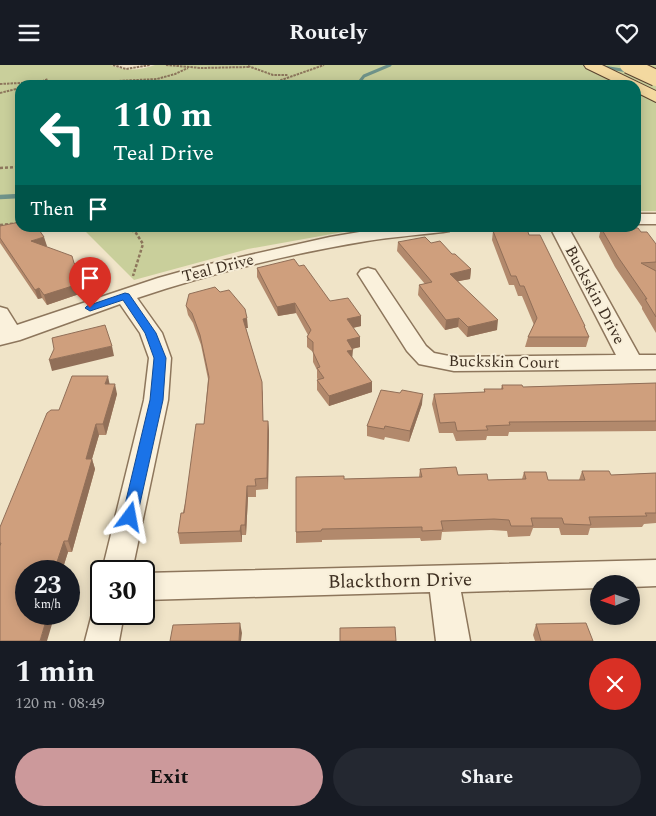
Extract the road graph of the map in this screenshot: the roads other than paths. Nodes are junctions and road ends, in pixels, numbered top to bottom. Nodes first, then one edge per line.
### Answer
1 (591, 65) edge
2 (628, 65) edge
3 (656, 78) edge
4 (622, 80) edge
5 (641, 89) edge
6 (656, 97) edge
7 (641, 219) edge
8 (656, 219) edge
9 (397, 232) edge
10 (562, 232) edge
11 (368, 273) dead end
12 (133, 293) junction
13 (0, 313) edge
14 (6, 336) edge
15 (656, 362) edge
16 (631, 363) junction
17 (120, 560) edge
18 (656, 573) edge
19 (444, 580) junction
20 (155, 587) edge
21 (106, 625) edge
22 (102, 641) edge
23 (453, 641) edge

1 - 4 main road
2 - 3 main road, bridge
5 - 6 main road
7 - 8 street
9 - 12 street, Teal Drive
10 - 16 street, Buckskin Drive
11 - 16 street, Buckskin Court
12 - 14 street, Teal Drive
12 - 17 street
13 - 14 street
15 - 16 street, Buckskin Court
18 - 19 street, Blackthorn Drive
19 - 20 street, Blackthorn Drive
19 - 23 street
21 - 22 street

